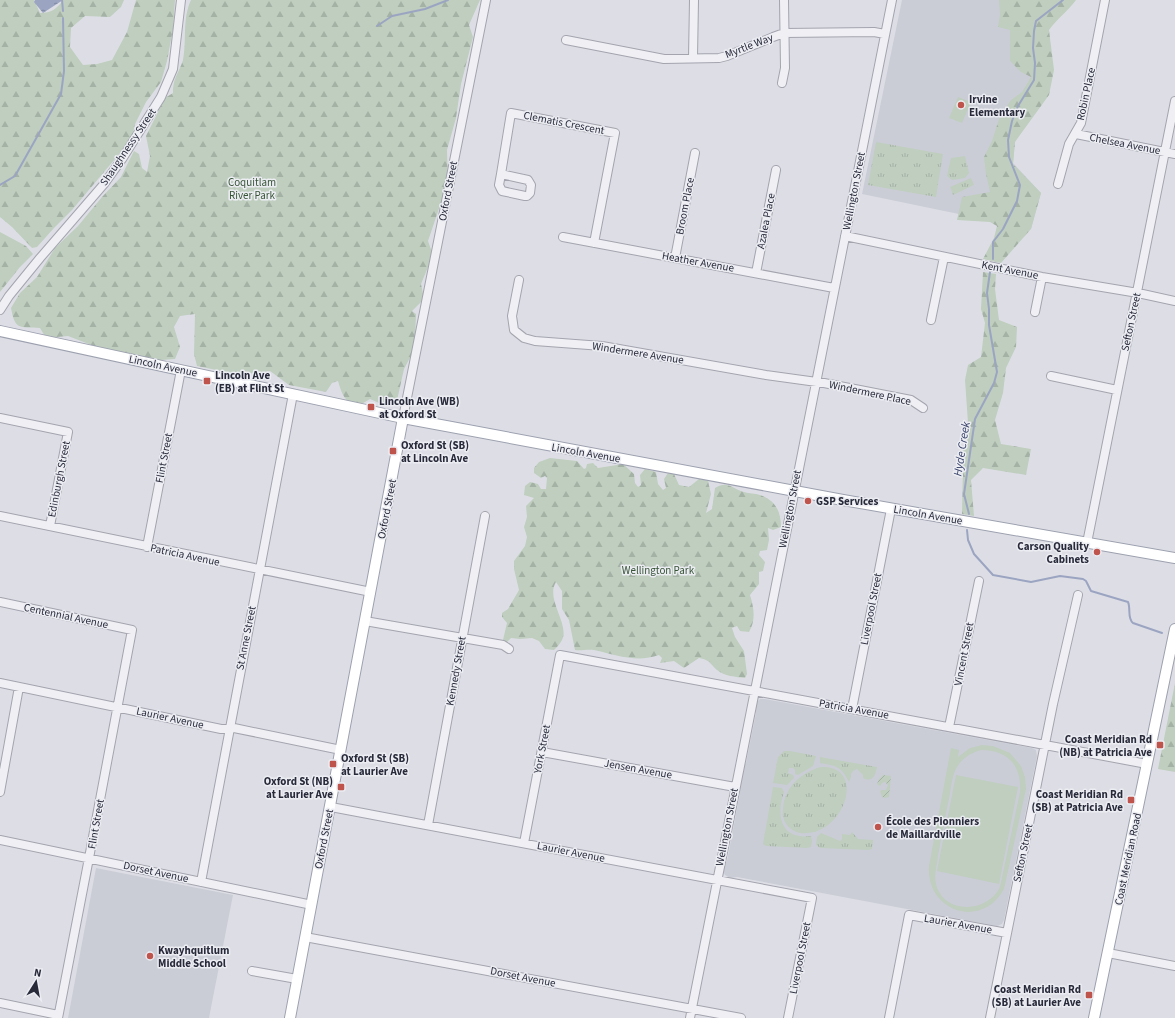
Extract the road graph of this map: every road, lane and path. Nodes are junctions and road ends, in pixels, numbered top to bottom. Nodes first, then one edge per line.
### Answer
1 (181, 0) edge
2 (486, 0) edge
3 (694, 0) edge
4 (784, 0) edge
5 (892, 0) edge
6 (1105, 0) edge
7 (784, 33) junction
8 (885, 34) junction
9 (566, 40) dead end
10 (693, 58) junction
11 (782, 83) dead end
12 (1175, 101) edge
13 (1076, 134) junction
14 (1165, 152) junction
15 (695, 153) dead end
16 (1175, 154) edge
17 (776, 170) dead end
18 (501, 174) dead end
19 (1058, 184) dead end
20 (845, 236) junction
21 (563, 237) dead end
22 (594, 243) junction
23 (944, 257) junction
24 (675, 258) junction
25 (756, 272) junction
26 (1042, 277) junction
27 (519, 280) dead end
28 (834, 288) junction
29 (1138, 293) junction
30 (1175, 301) edge
31 (0, 310) edge
32 (1035, 312) dead end
33 (931, 320) dead end
34 (0, 331) edge
35 (181, 370) junction
36 (1051, 376) dead end
37 (815, 382) junction
38 (1117, 390) junction
39 (293, 394) junction
40 (923, 408) dead end
41 (0, 418) edge
42 (403, 418) junction
43 (794, 491) junction
44 (891, 508) junction
45 (0, 516) edge
46 (485, 516) dead end
47 (50, 526) junction
48 (1087, 543) junction
49 (147, 547) junction
50 (1175, 558) edge
51 (259, 570) junction
52 (979, 581) dead end
53 (371, 592) junction
54 (1078, 595) dead end
55 (0, 602) edge
56 (365, 621) junction
57 (1175, 629) edge
58 (132, 630) joint
59 (462, 638) junction
60 (509, 649) dead end
61 (560, 655) joint
62 (0, 683) edge
63 (19, 687) junction
64 (754, 691) junction
65 (117, 707) junction
66 (852, 709) junction
67 (949, 727) junction
68 (229, 728) junction
69 (1046, 745) junction
70 (341, 750) junction
71 (542, 752) junction
72 (1147, 764) junction
73 (735, 787) junction
74 (0, 792) edge
75 (331, 807) junction
76 (428, 825) junction
77 (0, 840) edge
78 (524, 843) junction
79 (90, 858) junction
80 (717, 880) junction
81 (201, 882) junction
82 (812, 898) joint
83 (312, 904) junction
84 (1007, 933) junction
85 (305, 938) junction
86 (1108, 953) junction
87 (1175, 966) edge
88 (252, 971) dead end
89 (297, 979) junction
90 (0, 1003) edge
91 (692, 1009) junction
92 (58, 1017) edge
93 (290, 1018) edge
94 (690, 1018) edge
95 (741, 1018) edge
96 (788, 1018) edge
97 (889, 1018) edge
98 (990, 1018) edge
99 (1094, 1018) edge

1 - 31 street, Shaughnessy Street
2 - 42 street, Oxford Street
3 - 10 street
4 - 7 street
5 - 8 street, Wellington Street
6 - 13 street, Robin Place
7 - 8 street, Myrtle Way
7 - 10 street, Myrtle Way
7 - 11 street
8 - 20 street, Wellington Street
9 - 10 street, Myrtle Way
12 - 14 street, Sefton Street
13 - 14 street, Chelsea Avenue
13 - 19 street, Robin Place
14 - 16 street, Chelsea Avenue
14 - 29 street, Sefton Street
15 - 24 street, Broom Place
17 - 25 street, Azalea Place
18 - 22 street, Clematis Crescent
20 - 23 street, Kent Avenue
20 - 28 street, Wellington Street
21 - 22 street, Heather Avenue
22 - 24 street, Heather Avenue
23 - 26 street, Kent Avenue
23 - 33 street
24 - 25 street, Heather Avenue
25 - 28 street, Heather Avenue
26 - 29 street, Kent Avenue
26 - 32 street
27 - 37 street, Windermere Avenue
28 - 37 street, Wellington Street
29 - 30 street, Kent Avenue
29 - 38 street, Sefton Street
34 - 35 main road, Lincoln Avenue
35 - 39 main road, Lincoln Avenue
35 - 49 street, Flint Street
36 - 38 street
37 - 40 street, Windermere Place
37 - 43 street, Wellington Street
38 - 48 street, Sefton Street
39 - 42 main road, Lincoln Avenue
39 - 51 street, St Anne Street
41 - 47 street, Edinburgh Street
42 - 43 main road, Lincoln Avenue
42 - 53 main road, Oxford Street
43 - 44 main road, Lincoln Avenue
43 - 64 street, Wellington Street
44 - 48 main road, Lincoln Avenue
44 - 66 street, Liverpool Street
45 - 47 street, Patricia Avenue
46 - 59 street, Kennedy Street
47 - 49 street, Patricia Avenue
48 - 50 main road, Lincoln Avenue
49 - 51 street, Patricia Avenue
51 - 53 street, Patricia Avenue
51 - 68 street, St Anne Street
52 - 67 street, Vincent Street
53 - 56 main road, Oxford Street
54 - 69 street, Sefton Street
55 - 58 street, Centennial Avenue
56 - 59 street
56 - 70 main road, Oxford Street
57 - 72 main road, Coast Meridian Road
58 - 65 street, Flint Street
59 - 60 street
59 - 76 street, Kennedy Street
61 - 64 street, Patricia Avenue
61 - 71 street, York Street
62 - 63 street, Laurier Avenue
63 - 65 street, Laurier Avenue
63 - 74 street
64 - 66 street, Patricia Avenue
64 - 73 street, Wellington Street
65 - 68 street, Laurier Avenue
65 - 79 street, Flint Street
66 - 67 street, Patricia Avenue
67 - 69 street, Patricia Avenue
68 - 70 street, Laurier Avenue
68 - 81 street, St Anne Street
69 - 72 street, Patricia Avenue
69 - 84 street, Sefton Street
70 - 75 main road, Oxford Street
71 - 73 street, Jensen Avenue
71 - 78 street, York Street
72 - 86 main road, Coast Meridian Road
73 - 80 street, Wellington Street
75 - 76 street, Laurier Avenue
75 - 83 main road, Oxford Street
76 - 78 street, Laurier Avenue
77 - 79 street, Dorset Avenue
78 - 80 street, Laurier Avenue
79 - 81 street, Dorset Avenue
79 - 92 street, Flint Street
80 - 82 street, Laurier Avenue
80 - 91 street, Wellington Street
81 - 83 street, Dorset Avenue
82 - 96 street, Liverpool Street
83 - 85 main road, Oxford Street
84 - 97 street, Laurier Avenue
84 - 98 street, Sefton Street
85 - 89 main road, Oxford Street
85 - 91 street, Dorset Avenue
86 - 87 street
86 - 99 main road, Coast Meridian Road
88 - 89 street
89 - 93 main road, Oxford Street
90 - 92 street
91 - 94 street, Wellington Street
91 - 95 street, Dorset Avenue

